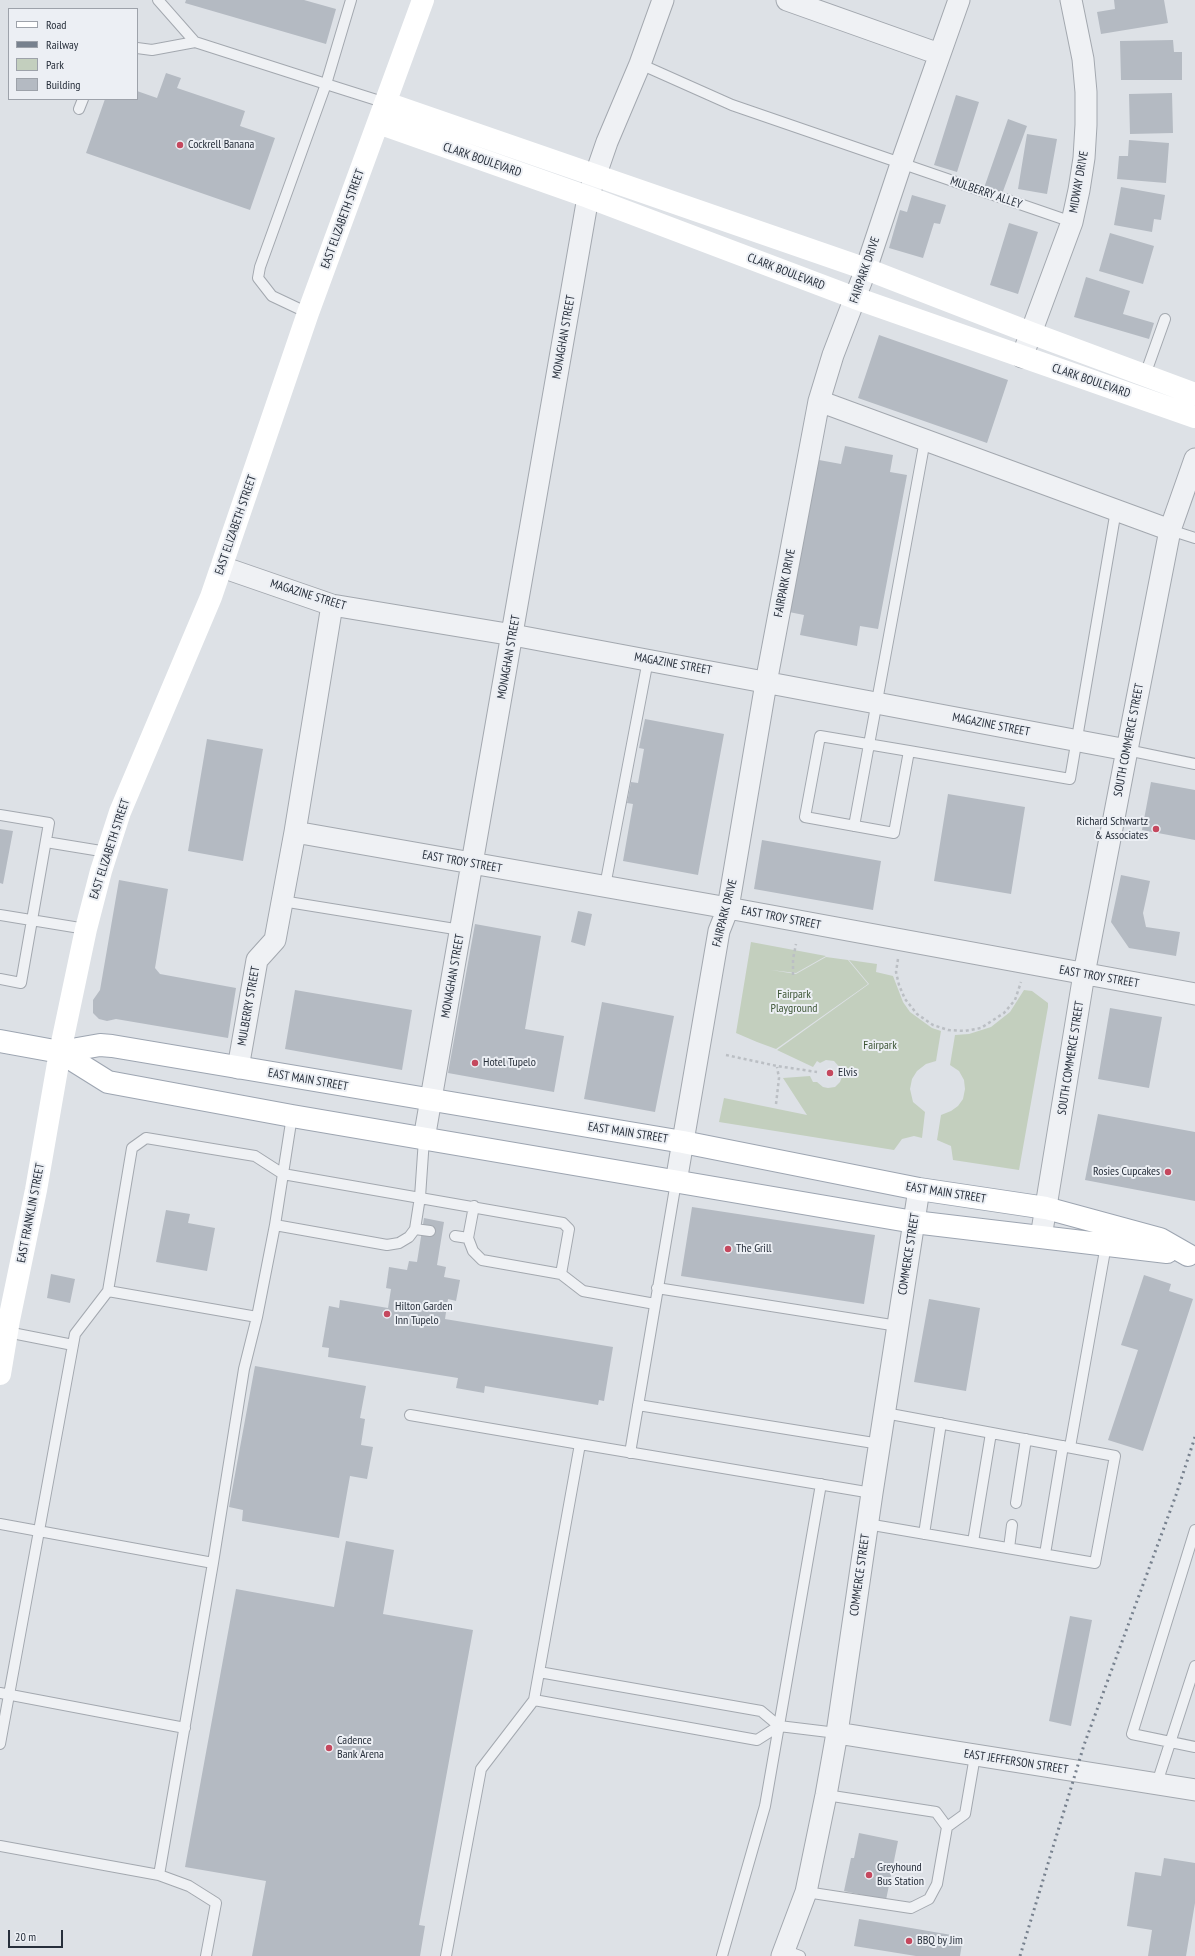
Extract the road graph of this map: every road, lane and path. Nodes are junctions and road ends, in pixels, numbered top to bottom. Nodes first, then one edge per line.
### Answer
1 (158, 0) edge
2 (351, 0) edge
3 (423, 0) edge
4 (663, 0) edge
5 (787, 0) edge
6 (959, 0) edge
7 (1071, 0) edge
8 (818, 5) edge
9 (194, 42) junction
10 (138, 48) edge
11 (939, 54) junction
12 (640, 64) junction
13 (326, 84) junction
14 (83, 100) edge
15 (386, 103) junction
16 (79, 109) dead end
17 (378, 124) junction
18 (901, 164) junction
19 (596, 175) junction
20 (588, 197) junction
21 (1072, 222) junction
22 (866, 269) junction
23 (855, 298) junction
24 (308, 313) junction
25 (1165, 319) dead end
26 (1031, 333) junction
27 (1022, 357) junction
28 (1145, 375) junction
29 (1195, 394) edge
30 (819, 401) junction
31 (1195, 417) edge
32 (925, 440) junction
33 (1195, 459) edge
34 (1116, 510) junction
35 (1170, 530) junction
36 (1195, 538) edge
37 (222, 567) junction
38 (332, 605) junction
39 (513, 635) junction
40 (648, 660) junction
41 (766, 683) junction
42 (877, 704) junction
43 (1077, 741) junction
44 (870, 744) junction
45 (1127, 750) junction
46 (909, 751) junction
47 (1195, 764) edge
48 (0, 815) edge
49 (854, 826) junction
50 (295, 832) junction
51 (46, 842) junction
52 (107, 852) junction
53 (473, 864) junction
54 (605, 886) junction
55 (282, 901) junction
56 (728, 908) junction
57 (0, 914) edge
58 (32, 920) junction
59 (86, 929) junction
60 (461, 930) junction
61 (796, 944) dead end
62 (898, 958) dead end
63 (1084, 974) junction
64 (793, 975) dead end
65 (0, 979) edge
66 (1022, 979) dead end
67 (1195, 994) edge
68 (0, 1041) edge
69 (60, 1052) junction
70 (726, 1055) dead end
71 (777, 1066) junction
72 (238, 1068) junction
73 (817, 1072) dead end
74 (431, 1101) junction
75 (776, 1104) dead end
76 (292, 1116) junction
77 (424, 1139) junction
78 (683, 1142) junction
79 (283, 1174) junction
80 (676, 1182) junction
81 (919, 1189) junction
82 (420, 1197) junction
83 (474, 1206) junction
84 (1046, 1208) junction
85 (914, 1222) junction
86 (275, 1225) junction
87 (415, 1229) junction
88 (430, 1231) dead end
89 (455, 1236) dead end
90 (1041, 1237) junction
91 (468, 1238) junction
92 (1106, 1245) junction
93 (1192, 1256) edge
94 (561, 1274) junction
95 (657, 1288) junction
96 (108, 1291) junction
97 (655, 1304) junction
98 (257, 1317) junction
99 (898, 1326) junction
100 (7, 1332) junction
101 (73, 1345) junction
102 (0, 1374) edge
103 (638, 1405) junction
104 (885, 1413) junction
105 (410, 1415) dead end
106 (941, 1424) junction
107 (991, 1433) junction
108 (1026, 1439) junction
109 (580, 1444) junction
110 (880, 1444) junction
111 (1067, 1447) junction
112 (630, 1453) junction
113 (821, 1484) junction
114 (872, 1493) junction
115 (1016, 1503) dead end
116 (0, 1524) edge
117 (867, 1524) junction
118 (1012, 1525) dead end
119 (1195, 1530) edge
120 (39, 1532) junction
121 (924, 1534) junction
122 (973, 1542) junction
123 (1009, 1548) junction
124 (1045, 1554) junction
125 (213, 1563) junction
126 (1195, 1666) edge
127 (539, 1672) junction
128 (5, 1694) edge
129 (534, 1700) junction
130 (779, 1726) junction
131 (185, 1728) junction
132 (837, 1734) junction
133 (1170, 1742) junction
134 (0, 1744) edge
135 (1195, 1747) edge
136 (975, 1756) junction
137 (1157, 1783) junction
138 (1195, 1790) edge
139 (826, 1795) junction
140 (947, 1827) junction
141 (0, 1846) edge
142 (159, 1875) junction
143 (806, 1892) junction
144 (789, 1954) edge
145 (206, 1956) edge
146 (446, 1956) edge
147 (722, 1956) edge

1 - 9 lane
2 - 13 lane
3 - 15 street, EAST ELIZABETH STREET
4 - 12 street, MONAGHAN STREET
5 - 8 street
6 - 11 street, FAIRPARK DRIVE
7 - 21 street, MIDWAY DRIVE
8 - 11 street
9 - 10 lane
9 - 13 lane
11 - 18 street, FAIRPARK DRIVE
12 - 18 lane, MULBERRY ALLEY
12 - 19 street, MONAGHAN STREET
13 - 15 lane
13 - 24 lane
14 - 16 lane
15 - 17 street, EAST ELIZABETH STREET
15 - 19 street, CLARK BOULEVARD
17 - 20 street, CLARK BOULEVARD
17 - 24 street, EAST ELIZABETH STREET
18 - 21 lane, MULBERRY ALLEY
18 - 22 street, FAIRPARK DRIVE
19 - 20 street, MONAGHAN STREET
19 - 22 street, CLARK BOULEVARD
20 - 23 street, CLARK BOULEVARD
20 - 39 street, MONAGHAN STREET
21 - 26 street, MIDWAY DRIVE
22 - 23 street, FAIRPARK DRIVE
22 - 26 street, CLARK BOULEVARD
23 - 27 street, CLARK BOULEVARD
23 - 30 street, FAIRPARK DRIVE
24 - 37 street, EAST ELIZABETH STREET
25 - 28 lane
26 - 27 street, MIDWAY DRIVE
26 - 28 street, CLARK BOULEVARD
27 - 31 street, CLARK BOULEVARD
28 - 29 street, CLARK BOULEVARD
30 - 32 street
30 - 41 street, FAIRPARK DRIVE
32 - 34 street
32 - 42 lane
33 - 35 street, SOUTH COMMERCE STREET
34 - 35 street
34 - 43 lane
35 - 36 lane
35 - 45 street, SOUTH COMMERCE STREET
37 - 38 street, MAGAZINE STREET
37 - 52 street, EAST ELIZABETH STREET
38 - 39 street, MAGAZINE STREET
38 - 50 street, MULBERRY STREET
39 - 40 street, MAGAZINE STREET
39 - 53 street, MONAGHAN STREET
40 - 41 street, MAGAZINE STREET
40 - 54 lane
41 - 42 street, MAGAZINE STREET
41 - 56 street, FAIRPARK DRIVE
42 - 43 street, MAGAZINE STREET
42 - 44 lane
43 - 45 street, MAGAZINE STREET
43 - 46 lane
44 - 46 lane
44 - 49 lane
44 - 49 lane
45 - 47 lane
45 - 63 street, SOUTH COMMERCE STREET
46 - 49 lane
48 - 51 lane
50 - 53 street, EAST TROY STREET
50 - 55 street, MULBERRY STREET
51 - 52 lane
51 - 58 lane
52 - 59 street, EAST ELIZABETH STREET
53 - 54 street, EAST TROY STREET
53 - 60 street, MONAGHAN STREET
54 - 56 street, EAST TROY STREET
55 - 60 lane
55 - 72 street, MULBERRY STREET
56 - 63 street, EAST TROY STREET
56 - 78 street, FAIRPARK DRIVE
57 - 58 lane
58 - 59 lane
58 - 65 lane
59 - 69 street, EAST ELIZABETH STREET
60 - 74 street, MONAGHAN STREET
61 - 64 path
62 - 66 path
63 - 67 street, EAST TROY STREET
63 - 84 street, SOUTH COMMERCE STREET
68 - 69 street, EAST MAIN STREET
69 - 72 street, EAST MAIN STREET
69 - 76 street, EAST MAIN STREET
69 - 100 street, EAST FRANKLIN STREET
70 - 71 path
71 - 73 path
71 - 75 path
72 - 74 street, EAST MAIN STREET
74 - 77 street, MONAGHAN STREET
74 - 78 street, EAST MAIN STREET
76 - 77 street, EAST MAIN STREET
76 - 79 lane
77 - 80 street, EAST MAIN STREET
77 - 82 lane
78 - 80 street, FAIRPARK DRIVE
78 - 81 street, EAST MAIN STREET
79 - 82 lane
79 - 86 lane
79 - 96 lane
80 - 85 street, EAST MAIN STREET
80 - 95 lane
81 - 84 street, EAST MAIN STREET
81 - 85 street, COMMERCE STREET
82 - 83 lane
82 - 87 lane
83 - 91 lane
83 - 94 lane
84 - 90 street, SOUTH COMMERCE STREET
84 - 93 street, EAST MAIN STREET
85 - 90 street, EAST MAIN STREET
85 - 99 street, COMMERCE STREET
86 - 87 lane
86 - 98 lane
87 - 88 lane
89 - 91 lane
90 - 92 street, EAST MAIN STREET
91 - 94 lane
92 - 93 street, EAST MAIN STREET
92 - 111 lane
94 - 97 lane
95 - 97 lane
95 - 99 lane
96 - 98 lane
96 - 101 lane
97 - 103 lane
98 - 125 lane
99 - 104 street, COMMERCE STREET
100 - 101 lane
100 - 102 street, EAST FRANKLIN STREET
101 - 120 lane
103 - 110 lane
103 - 112 lane
104 - 106 lane
104 - 110 street, COMMERCE STREET
105 - 109 lane
106 - 107 lane
106 - 121 lane
107 - 108 lane
107 - 122 lane
108 - 111 lane
108 - 115 lane
109 - 112 lane
109 - 127 lane
110 - 114 street, COMMERCE STREET
111 - 124 lane
111 - 124 lane
112 - 113 lane
113 - 114 lane
113 - 130 lane
114 - 117 street, COMMERCE STREET
116 - 120 lane
117 - 121 lane
117 - 132 street, COMMERCE STREET
118 - 123 lane
119 - 133 lane
120 - 125 lane
120 - 128 lane
121 - 122 lane
122 - 123 lane
123 - 124 lane
125 - 131 lane
126 - 133 lane
127 - 129 lane
127 - 130 lane
128 - 131 lane
128 - 134 lane
129 - 130 lane
129 - 146 lane
130 - 132 lane
130 - 147 lane
131 - 142 lane
132 - 136 street, EAST JEFFERSON STREET
132 - 139 street, COMMERCE STREET
133 - 135 lane
133 - 137 lane
136 - 137 street, EAST JEFFERSON STREET
136 - 140 lane
137 - 138 street, EAST JEFFERSON STREET
139 - 140 lane
139 - 143 street, COMMERCE STREET
140 - 143 lane
141 - 142 lane
142 - 145 lane
143 - 144 street, COMMERCE STREET

